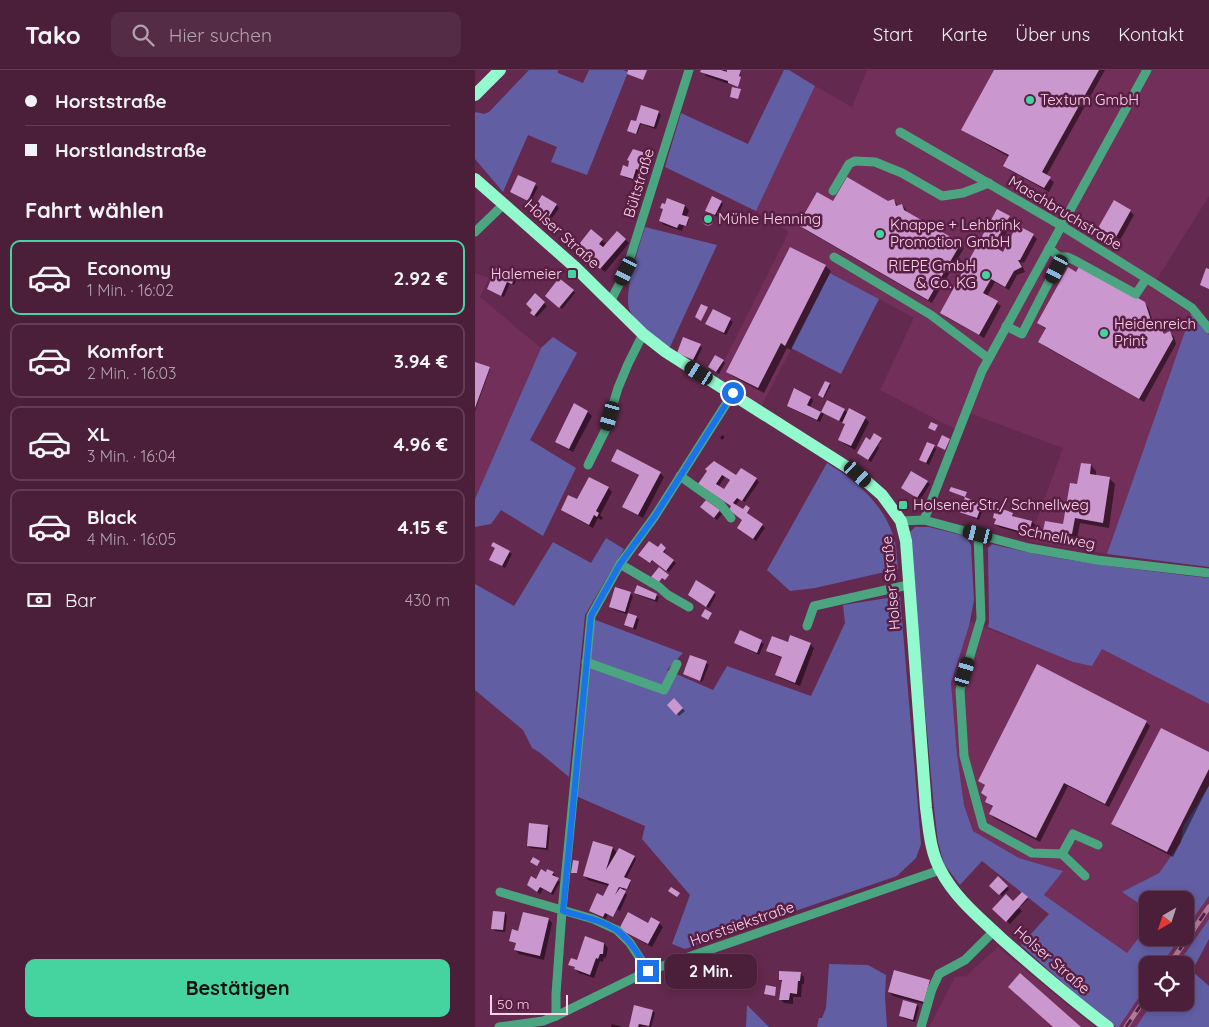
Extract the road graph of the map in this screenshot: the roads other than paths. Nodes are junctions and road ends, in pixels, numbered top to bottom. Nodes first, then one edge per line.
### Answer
1 (500, 70) edge
2 (689, 70) edge
3 (1147, 70) edge
4 (475, 95) edge
5 (900, 132) dead end
6 (475, 179) edge
7 (989, 183) junction
8 (833, 191) dead end
9 (504, 204) junction
10 (1062, 226) junction
11 (475, 232) edge
12 (1049, 248) junction
13 (834, 257) dead end
14 (1059, 257) junction
15 (1147, 279) junction
16 (610, 302) junction
17 (1006, 326) junction
18 (1209, 329) edge
19 (643, 334) junction
20 (989, 358) junction
21 (733, 393) junction
22 (588, 465) dead end
23 (681, 476) junction
24 (731, 518) dead end
25 (924, 520) junction
26 (901, 521) junction
27 (978, 534) junction
28 (620, 564) junction
29 (1209, 573) edge
30 (908, 585) junction
31 (689, 607) dead end
32 (807, 626) dead end
33 (586, 662) junction
34 (677, 664) dead end
35 (1097, 845) dead end
36 (1062, 854) junction
37 (940, 870) junction
38 (1085, 876) dead end
39 (500, 892) dead end
40 (563, 911) junction
41 (994, 931) junction
42 (648, 971) junction
43 (557, 1016) junction
44 (499, 1027) edge
45 (921, 1027) edge
46 (1108, 1027) edge

1 - 4 main road
2 - 16 street, Bültstraße
3 - 10 street
5 - 7 street, Maschbruchstraße
6 - 9 main road, Holser Straße
7 - 8 street
7 - 10 street, Maschbruchstraße
9 - 11 street
9 - 16 main road, Holser Straße
10 - 12 street
10 - 15 street, Maschbruchstraße
12 - 14 street
12 - 17 street
13 - 20 street
14 - 15 street
14 - 17 street
15 - 18 street, Maschbruchstraße
16 - 19 main road, Holser Straße
17 - 20 street
19 - 21 main road, Holser Straße
19 - 22 street
20 - 25 street
21 - 23 street
21 - 26 main road, Holser Straße
23 - 24 street
23 - 28 street
25 - 26 street, Schnellweg
25 - 27 street, Schnellweg
26 - 30 main road, Holser Straße
27 - 29 street, Schnellweg
27 - 36 street
28 - 31 street
28 - 33 street
30 - 32 street
30 - 37 main road, Holser Straße
33 - 34 street
33 - 40 street
35 - 36 street
36 - 38 street
37 - 41 main road, Holser Straße
37 - 42 street, Horstsiekstraße
39 - 40 street
40 - 42 street
40 - 43 street
41 - 45 street
41 - 46 main road, Holser Straße
42 - 43 street, Horstsiekstraße
43 - 44 street, Horstsiekstraße

